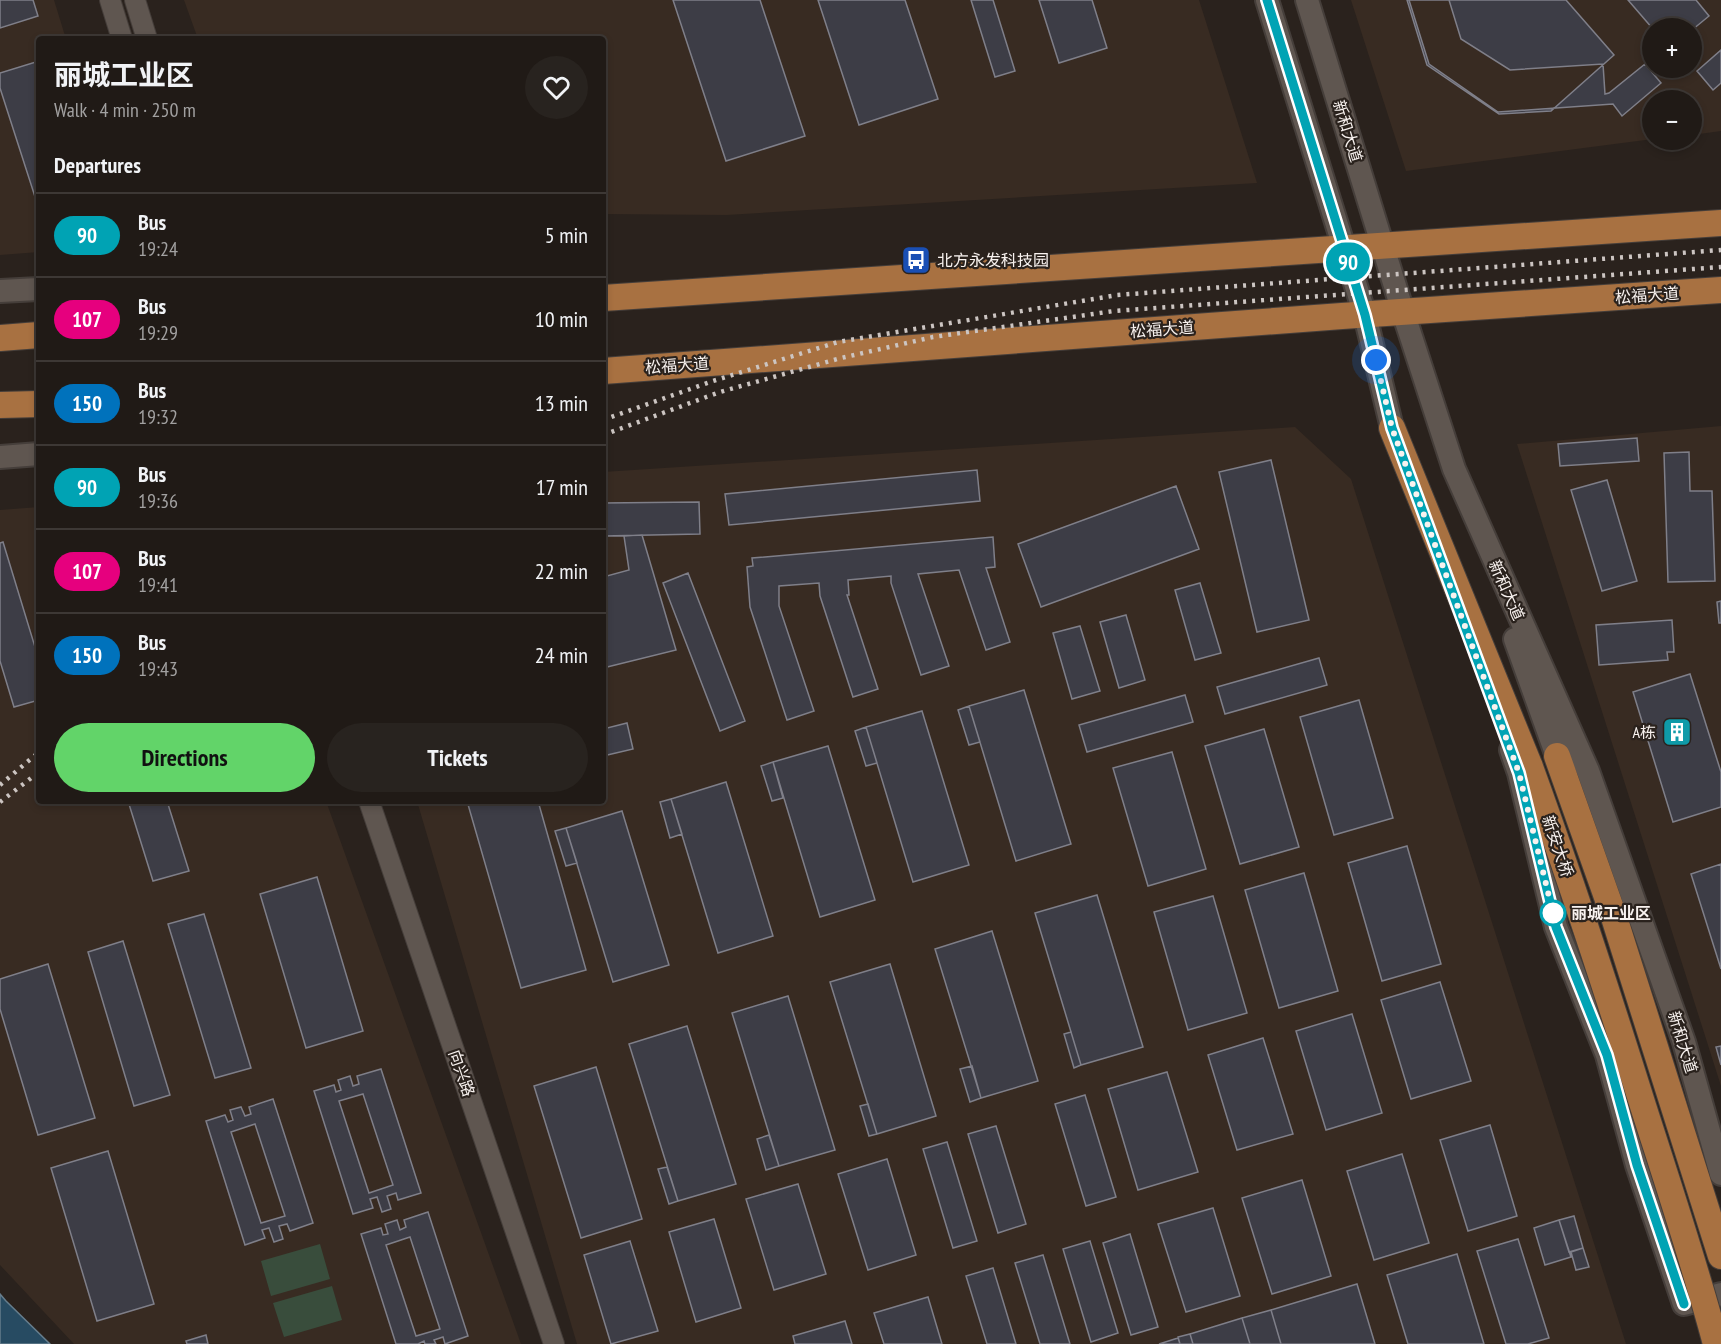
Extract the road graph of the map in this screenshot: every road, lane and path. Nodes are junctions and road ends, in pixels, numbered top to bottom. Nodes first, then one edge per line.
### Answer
1 (110, 0) edge
2 (135, 0) edge
3 (1267, 0) edge
4 (1307, 0) edge
5 (121, 36) edge
6 (146, 36) edge
7 (1721, 223) edge
8 (1384, 246) junction
9 (1344, 249) junction
10 (36, 289) edge
11 (1721, 290) edge
12 (0, 291) edge
13 (606, 298) edge
14 (1403, 312) junction
15 (1365, 315) junction
16 (36, 335) edge
17 (0, 338) edge
18 (606, 371) edge
19 (36, 404) edge
20 (0, 405) edge
21 (1392, 428) junction
22 (36, 454) edge
23 (0, 457) edge
24 (1454, 469) junction
25 (1557, 756) joint
26 (370, 804) edge
27 (1721, 1174) edge
28 (1721, 1256) edge
29 (1721, 1294) edge
30 (554, 1344) edge
31 (1716, 1344) edge

1 - 5 street
2 - 6 street
3 - 9 main road
4 - 8 main road, 新和大道
7 - 8 main road
8 - 9 main road
8 - 14 main road, 新和大道
9 - 13 main road
9 - 15 main road
10 - 12 main road
11 - 14 main road, 松福大道
14 - 15 main road, 松福大道
14 - 24 main road, 新和大道
15 - 18 main road, 松福大道
15 - 21 main road
16 - 17 main road
19 - 20 main road
21 - 29 main road
21 - 31 main road, 新安大桥, bridge
22 - 23 main road
24 - 25 main road, 新安大桥
24 - 27 main road, 新和大道
25 - 28 main road, 新安大桥
26 - 30 street, 向兴路

